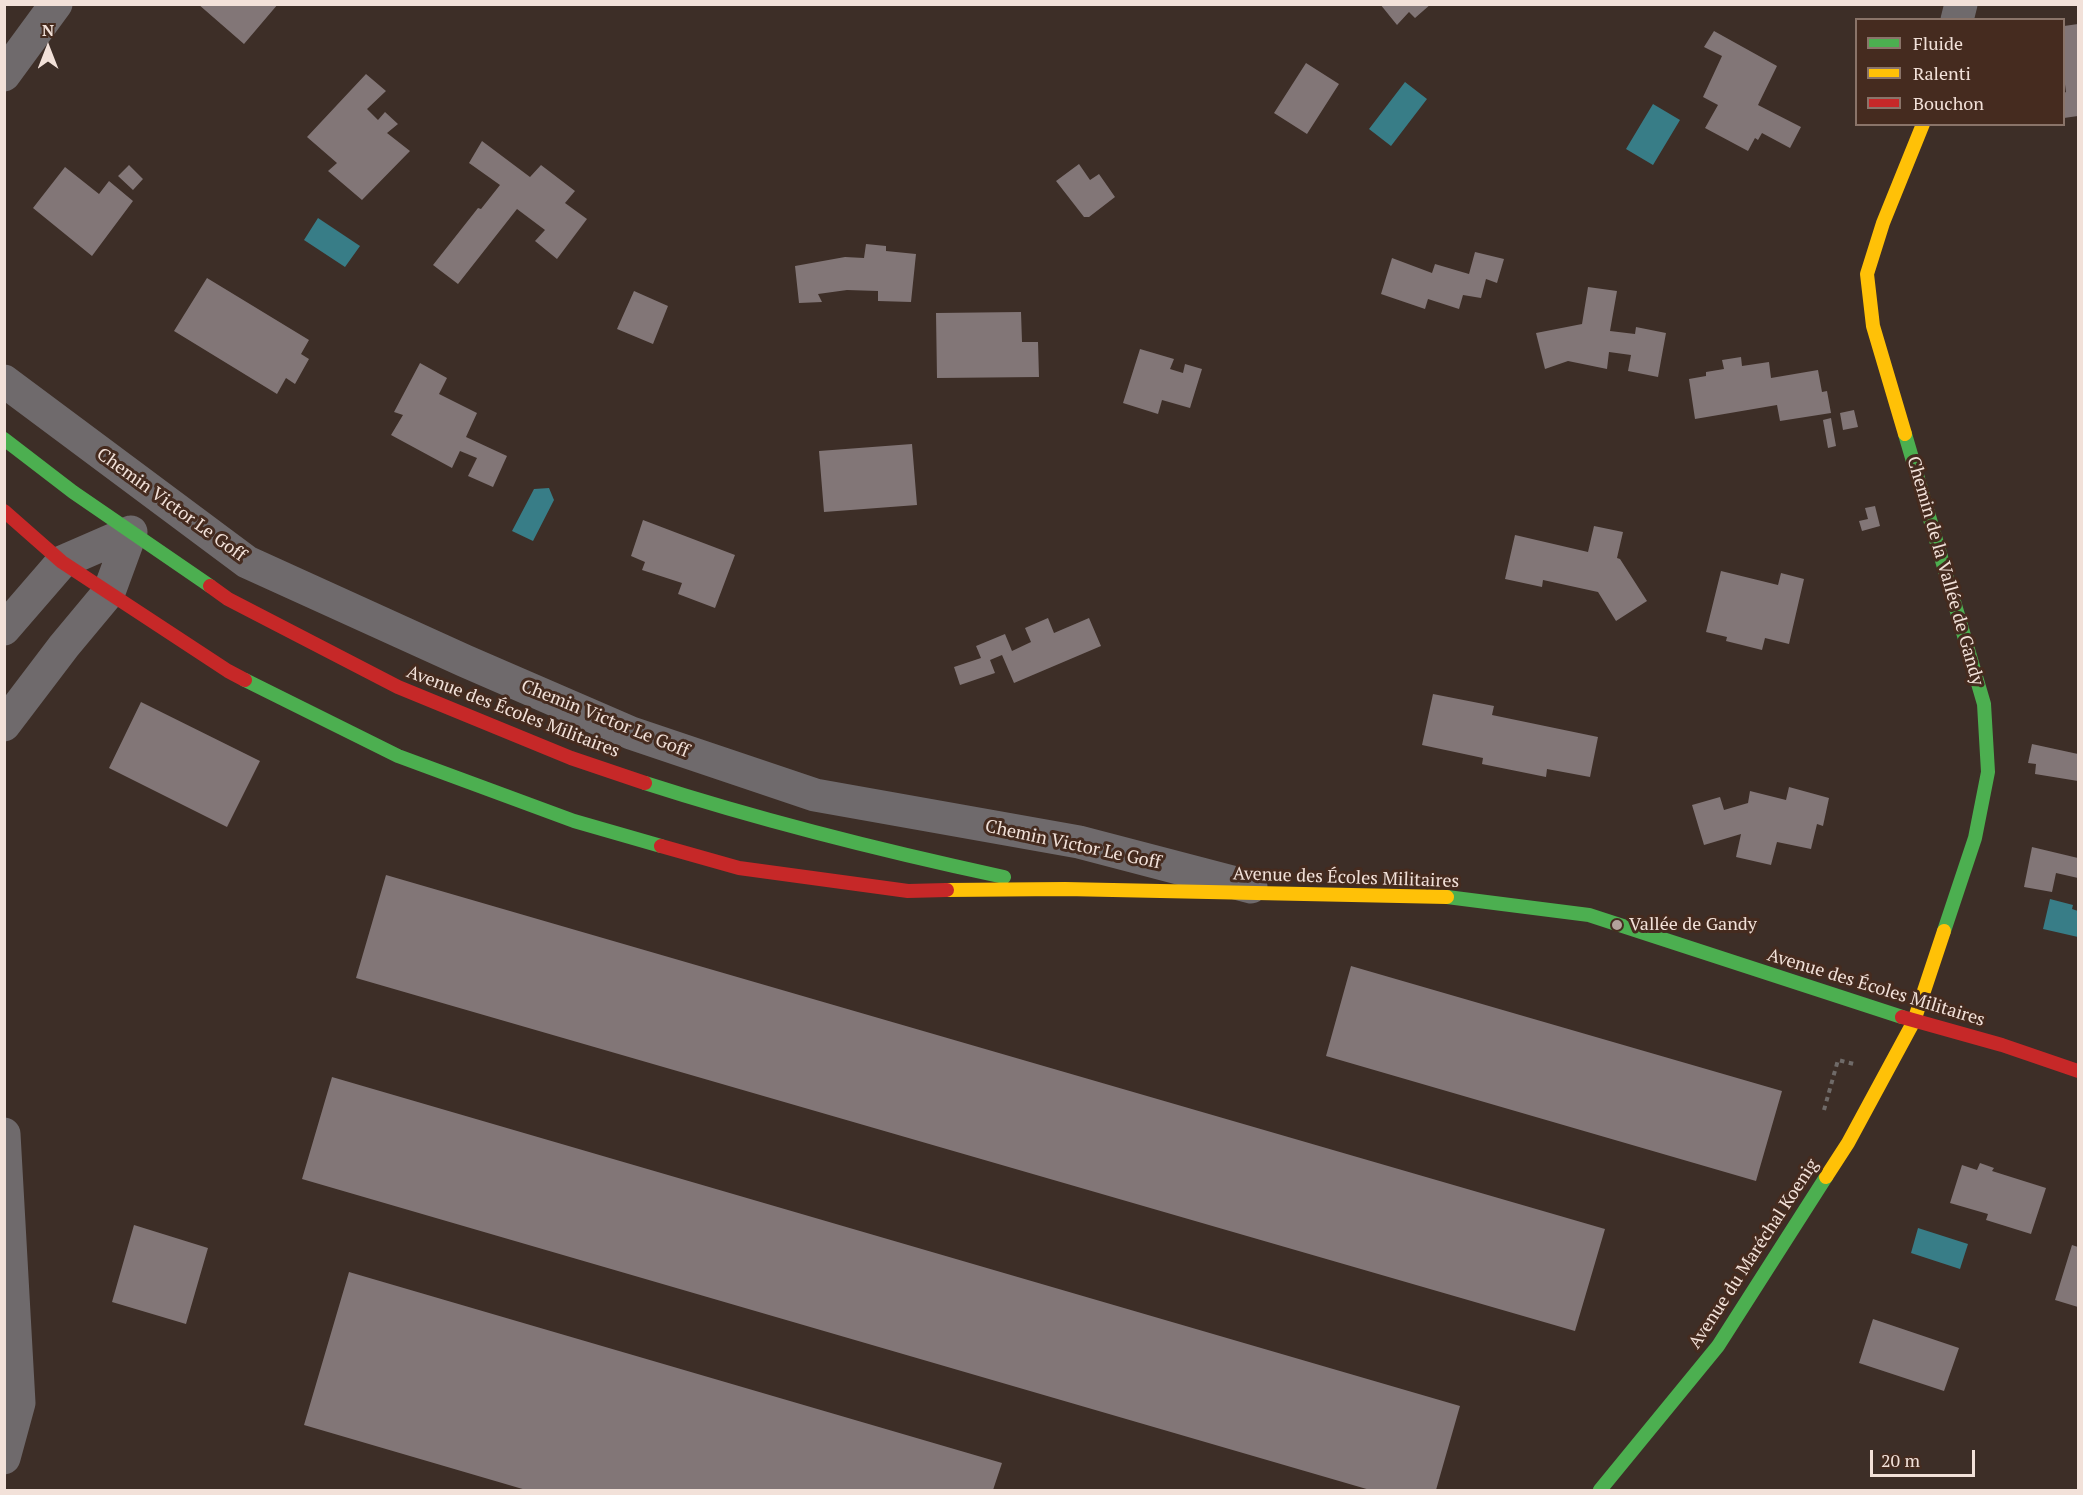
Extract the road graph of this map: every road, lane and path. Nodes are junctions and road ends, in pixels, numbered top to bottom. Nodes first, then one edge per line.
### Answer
1 (56, 4) edge
2 (4, 75) edge
3 (1922, 126) edge
4 (4, 381) edge
5 (4, 439) edge
6 (4, 512) edge
7 (131, 532) junction
8 (62, 562) junction
9 (110, 592) junction
10 (4, 629) edge
11 (4, 725) edge
12 (1065, 890) junction
13 (1275, 893) junction
14 (1914, 1021) junction
15 (2079, 1071) edge
16 (4, 1134) edge
17 (4, 1458) edge
18 (1600, 1491) edge

1 - 2 street
3 - 14 street, Chemin de la Vallée de Gandy
4 - 13 street, Chemin Victor Le Goff
5 - 7 street, Avenue des Écoles Militaires
6 - 8 street, Avenue des Écoles Militaires
7 - 8 street
7 - 9 street
7 - 12 street, Avenue des Écoles Militaires
8 - 9 street, Avenue des Écoles Militaires
8 - 10 street
9 - 11 street
9 - 12 street, Avenue des Écoles Militaires
12 - 13 street, Avenue des Écoles Militaires
13 - 14 street, Avenue des Écoles Militaires
14 - 15 street, Avenue des Écoles Militaires
14 - 18 street, Avenue du Maréchal Koenig
16 - 17 street

